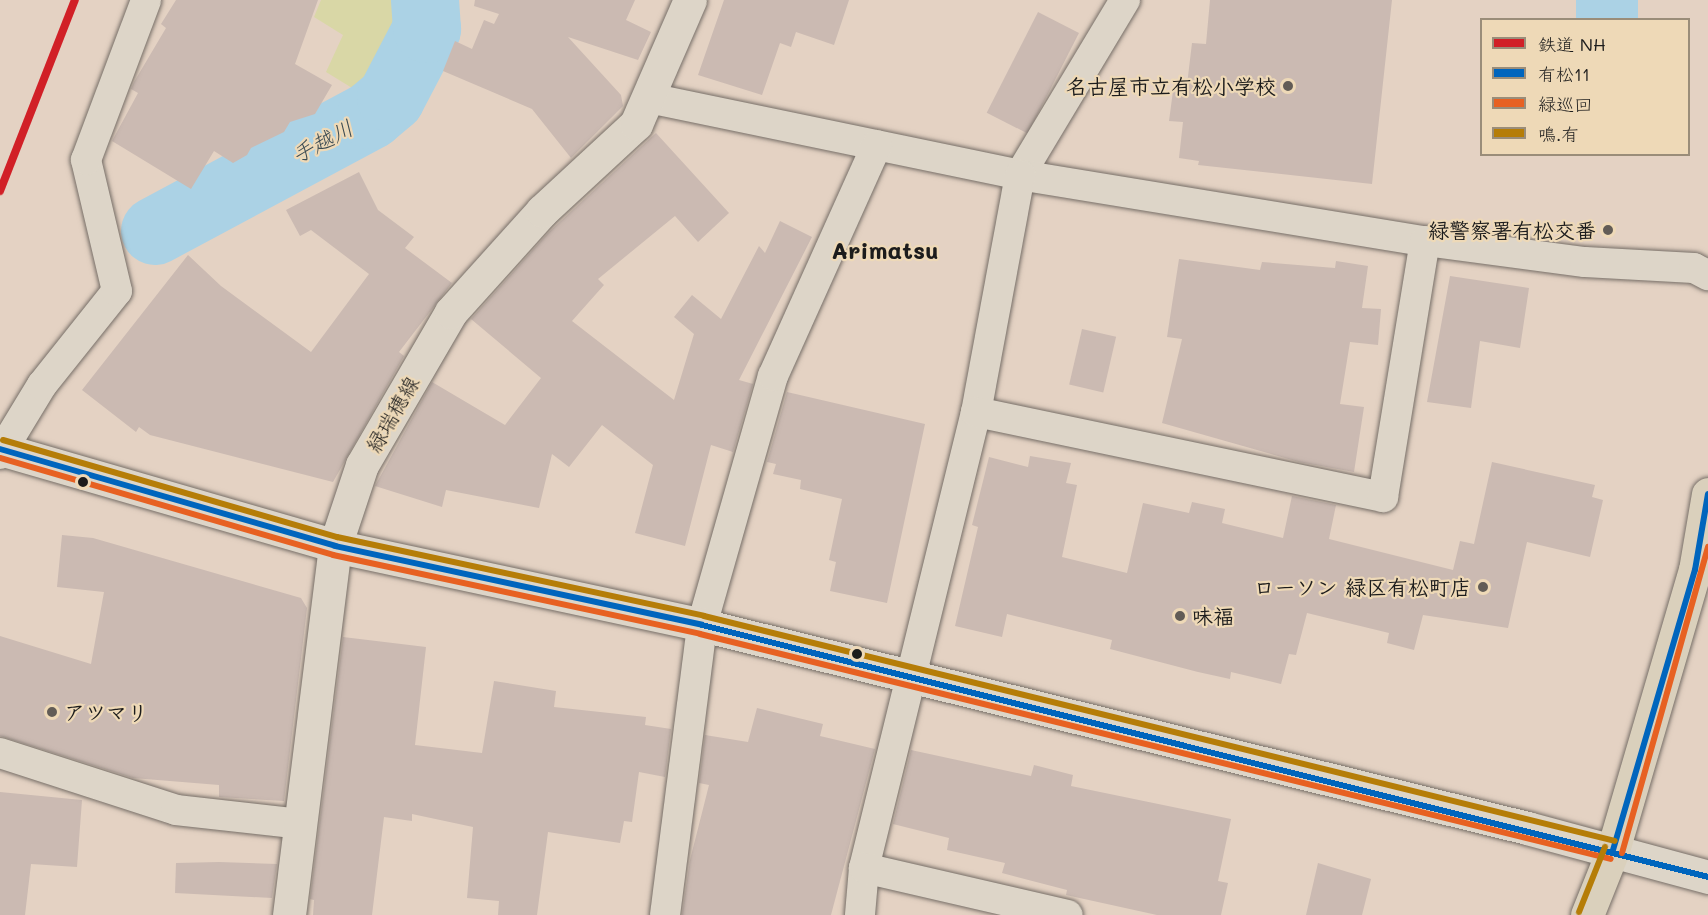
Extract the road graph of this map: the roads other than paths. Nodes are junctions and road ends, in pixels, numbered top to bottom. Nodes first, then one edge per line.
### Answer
1 (146, 0) edge
2 (690, 0) edge
3 (1125, 0) edge
4 (649, 98) junction
5 (877, 145) junction
6 (1020, 175) junction
7 (1425, 241) junction
8 (1708, 275) edge
9 (976, 412) junction
10 (0, 451) edge
11 (1708, 494) edge
12 (335, 546) junction
13 (702, 625) junction
14 (910, 677) junction
15 (0, 753) edge
16 (300, 824) junction
17 (1613, 850) junction
18 (864, 868) junction
19 (1708, 877) edge
20 (289, 915) edge
21 (665, 915) edge
22 (861, 915) edge
23 (1068, 915) edge
24 (1587, 915) edge

1 - 10 street
2 - 4 main road, 緑瑞穂線
3 - 6 street
4 - 5 street
4 - 12 main road, 緑瑞穂線
5 - 6 street
5 - 13 street
6 - 7 street
6 - 9 street
7 - 8 street
7 - 9 street
9 - 14 street
10 - 12 main road
11 - 17 highway
12 - 13 main road
12 - 16 main road, 緑瑞穂線
13 - 14 main road
13 - 21 street
14 - 17 main road
14 - 18 street
15 - 16 street
16 - 20 main road, 緑瑞穂線
17 - 19 main road
17 - 24 highway
18 - 22 street
18 - 23 street

